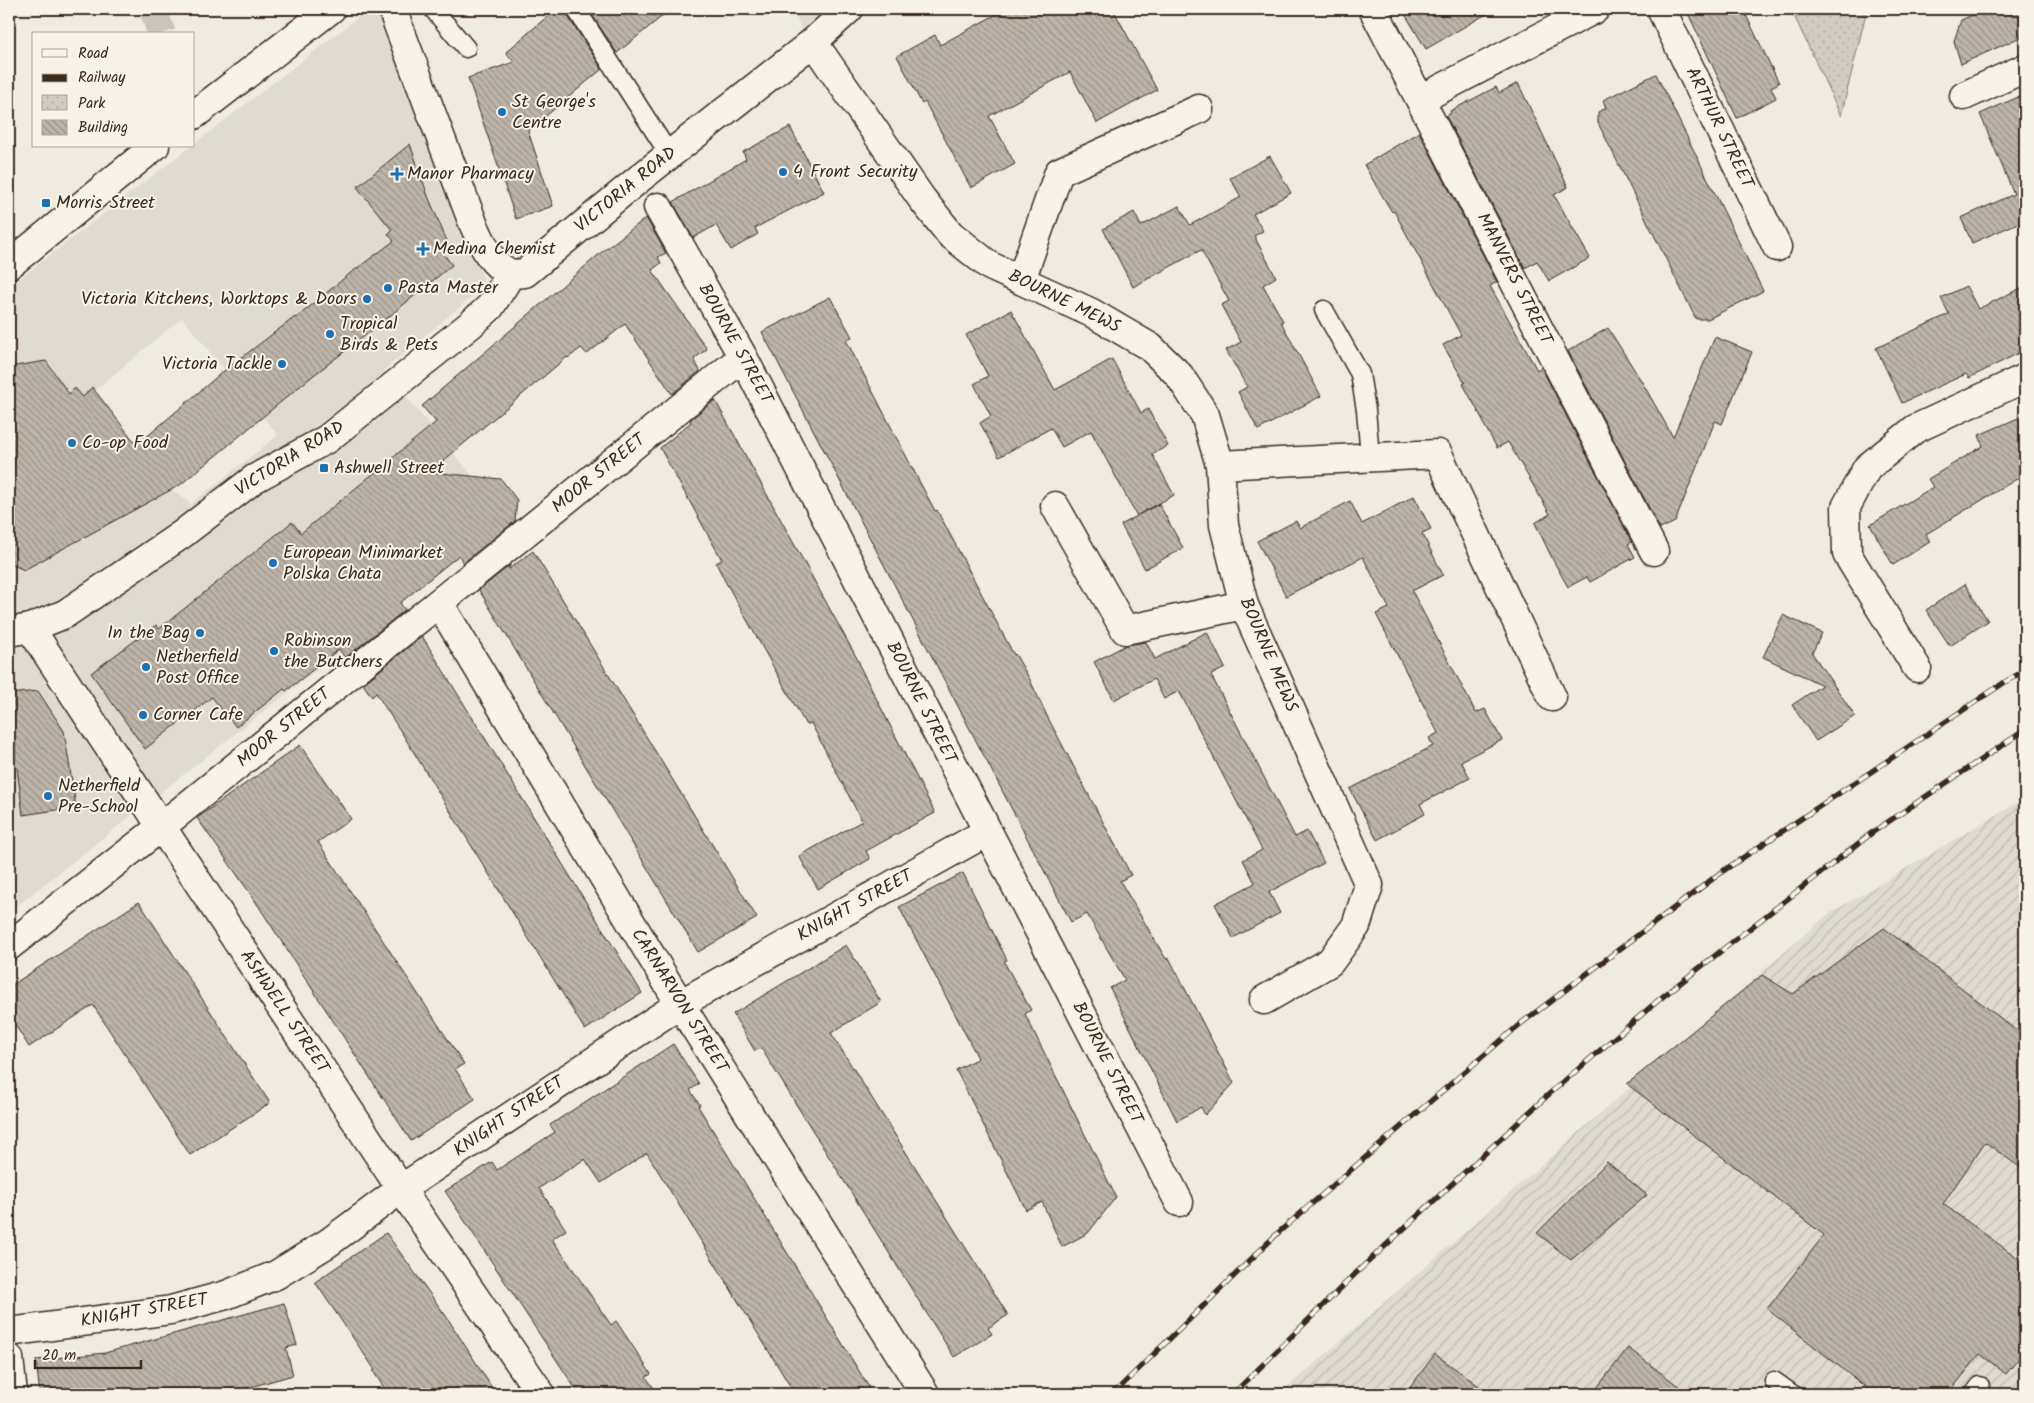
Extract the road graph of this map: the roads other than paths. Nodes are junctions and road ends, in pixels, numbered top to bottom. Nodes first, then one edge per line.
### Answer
1 (332, 9) edge
2 (392, 9) edge
3 (433, 9) edge
4 (576, 9) edge
5 (849, 9) edge
6 (1373, 9) edge
7 (1594, 9) edge
8 (1661, 9) edge
9 (813, 42) junction
10 (466, 48) dead end
11 (2025, 68) edge
12 (1964, 96) dead end
13 (1421, 100) junction
14 (1199, 109) dead end
15 (195, 114) edge
16 (153, 148) edge
17 (669, 154) junction
18 (658, 207) dead end
19 (1777, 247) dead end
20 (9, 265) edge
21 (511, 274) junction
22 (1021, 280) junction
23 (1324, 310) dead end
24 (744, 357) junction
25 (2025, 378) edge
26 (1370, 457) junction
27 (1220, 465) junction
28 (1055, 506) dead end
29 (1654, 551) dead end
30 (439, 603) junction
31 (1244, 605) junction
32 (19, 630) edge
33 (1917, 668) dead end
34 (1552, 697) dead end
35 (161, 827) junction
36 (987, 832) junction
37 (9, 946) edge
38 (1264, 1000) dead end
39 (680, 1004) junction
40 (402, 1189) junction
41 (1179, 1202) dead end
42 (9, 1332) edge
43 (9, 1358) edge
44 (1774, 1381) dead end
45 (12, 1394) edge
46 (541, 1394) edge
47 (926, 1394) edge
48 (1792, 1394) edge

1 - 15 street
2 - 21 street
3 - 10 lane
4 - 17 lane
5 - 9 street, VICTORIA ROAD
6 - 13 street, MANVERS STREET
7 - 13 street
8 - 19 street, ARTHUR STREET
9 - 17 street, VICTORIA ROAD
9 - 22 street, BOURNE MEWS
11 - 12 street
13 - 29 street, MANVERS STREET
14 - 22 street
16 - 20 street
17 - 21 street, VICTORIA ROAD
18 - 24 street, BOURNE STREET
21 - 32 street, VICTORIA ROAD
22 - 27 street, BOURNE MEWS
23 - 26 lane
24 - 30 street, MOOR STREET
24 - 36 street, BOURNE STREET
25 - 33 street
26 - 27 street
26 - 34 street
27 - 31 street, BOURNE MEWS
28 - 31 street
30 - 35 street, MOOR STREET
30 - 39 street, CARNARVON STREET
31 - 38 street, BOURNE MEWS
32 - 35 street, ASHWELL STREET
35 - 37 street, MOOR STREET
35 - 40 street, ASHWELL STREET
36 - 39 street, KNIGHT STREET
36 - 41 street, BOURNE STREET
39 - 40 street, KNIGHT STREET
39 - 47 street, CARNARVON STREET
40 - 42 street, KNIGHT STREET
40 - 46 street, ASHWELL STREET
43 - 45 street
44 - 48 lane

